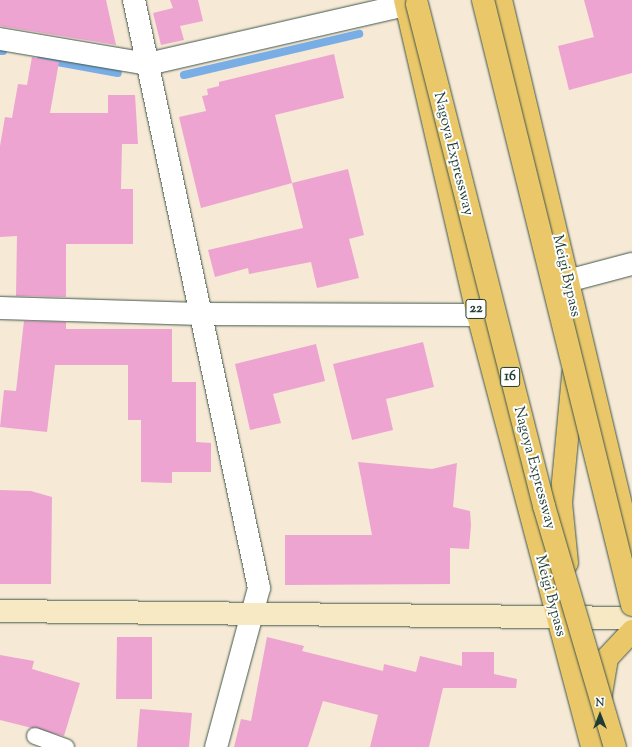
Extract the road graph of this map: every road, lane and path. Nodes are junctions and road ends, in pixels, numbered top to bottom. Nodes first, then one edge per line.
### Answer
1 (134, 0) edge
2 (483, 0) edge
3 (501, 0) edge
4 (409, 2) edge
5 (0, 39) edge
6 (148, 64) junction
7 (632, 264) edge
8 (567, 281) junction
9 (0, 308) edge
10 (201, 314) junction
11 (478, 315) junction
12 (632, 551) edge
13 (632, 605) edge
14 (0, 612) edge
15 (254, 616) junction
16 (555, 616) junction
17 (632, 618) edge
18 (632, 631) edge
19 (35, 736) dead end
20 (66, 747) edge
21 (216, 747) edge
22 (592, 747) edge
23 (600, 747) edge
24 (615, 747) edge

1 - 6 street
2 - 13 highway, bridge
3 - 8 highway, Meigi Bypass
4 - 6 street
4 - 11 highway, Meigi Bypass / 22
4 - 24 highway, Nagoya Expressway / 16, bridge
5 - 6 street
6 - 10 street
7 - 8 street
8 - 12 highway, Meigi Bypass
8 - 16 highway
9 - 10 street
10 - 11 street
10 - 15 street
11 - 16 highway, Meigi Bypass / 22
14 - 15 street
15 - 16 street
15 - 21 street
16 - 17 street
16 - 22 highway, Meigi Bypass / 22
18 - 23 highway
19 - 20 lane

